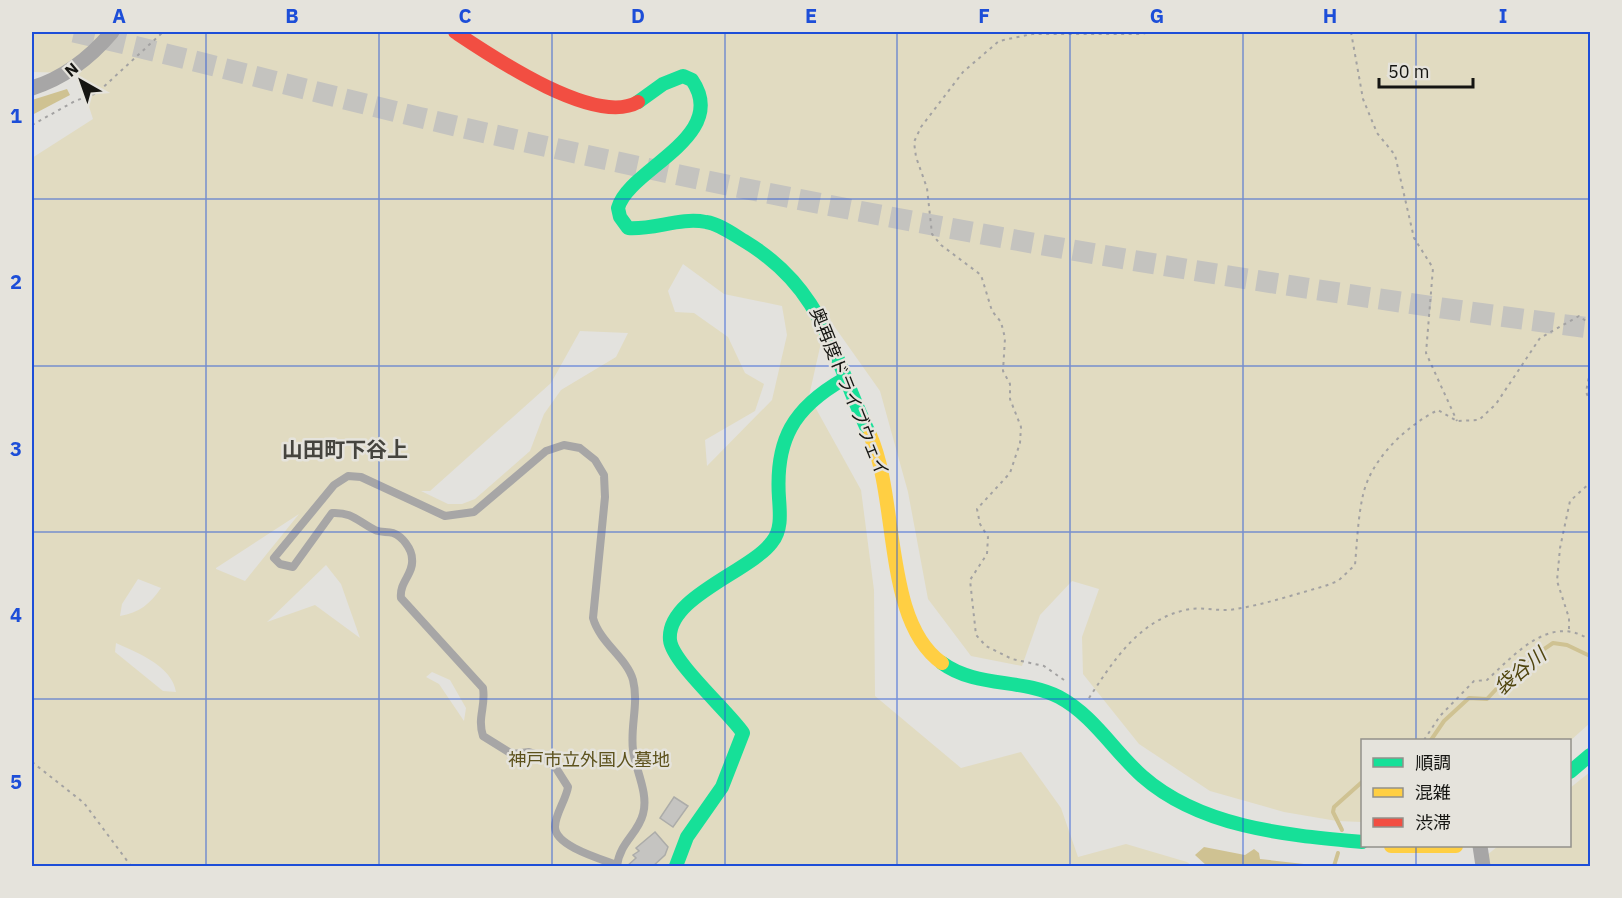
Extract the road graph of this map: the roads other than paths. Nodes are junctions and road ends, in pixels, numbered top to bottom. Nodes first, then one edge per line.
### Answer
1 (112, 32) edge
2 (455, 32) edge
3 (32, 88) edge
4 (844, 380) junction
5 (1590, 755) edge
6 (1571, 770) edge
7 (1361, 842) edge
8 (1404, 847) edge
9 (1436, 847) edge
10 (1480, 847) edge
11 (617, 866) edge
12 (676, 867) edge
13 (1483, 867) edge

1 - 3 street
2 - 4 street, 奥再度ドライブウェイ
4 - 7 street, 奥再度ドライブウェイ
4 - 12 street
5 - 6 street
8 - 9 street
10 - 13 street
11 - 11 lane

